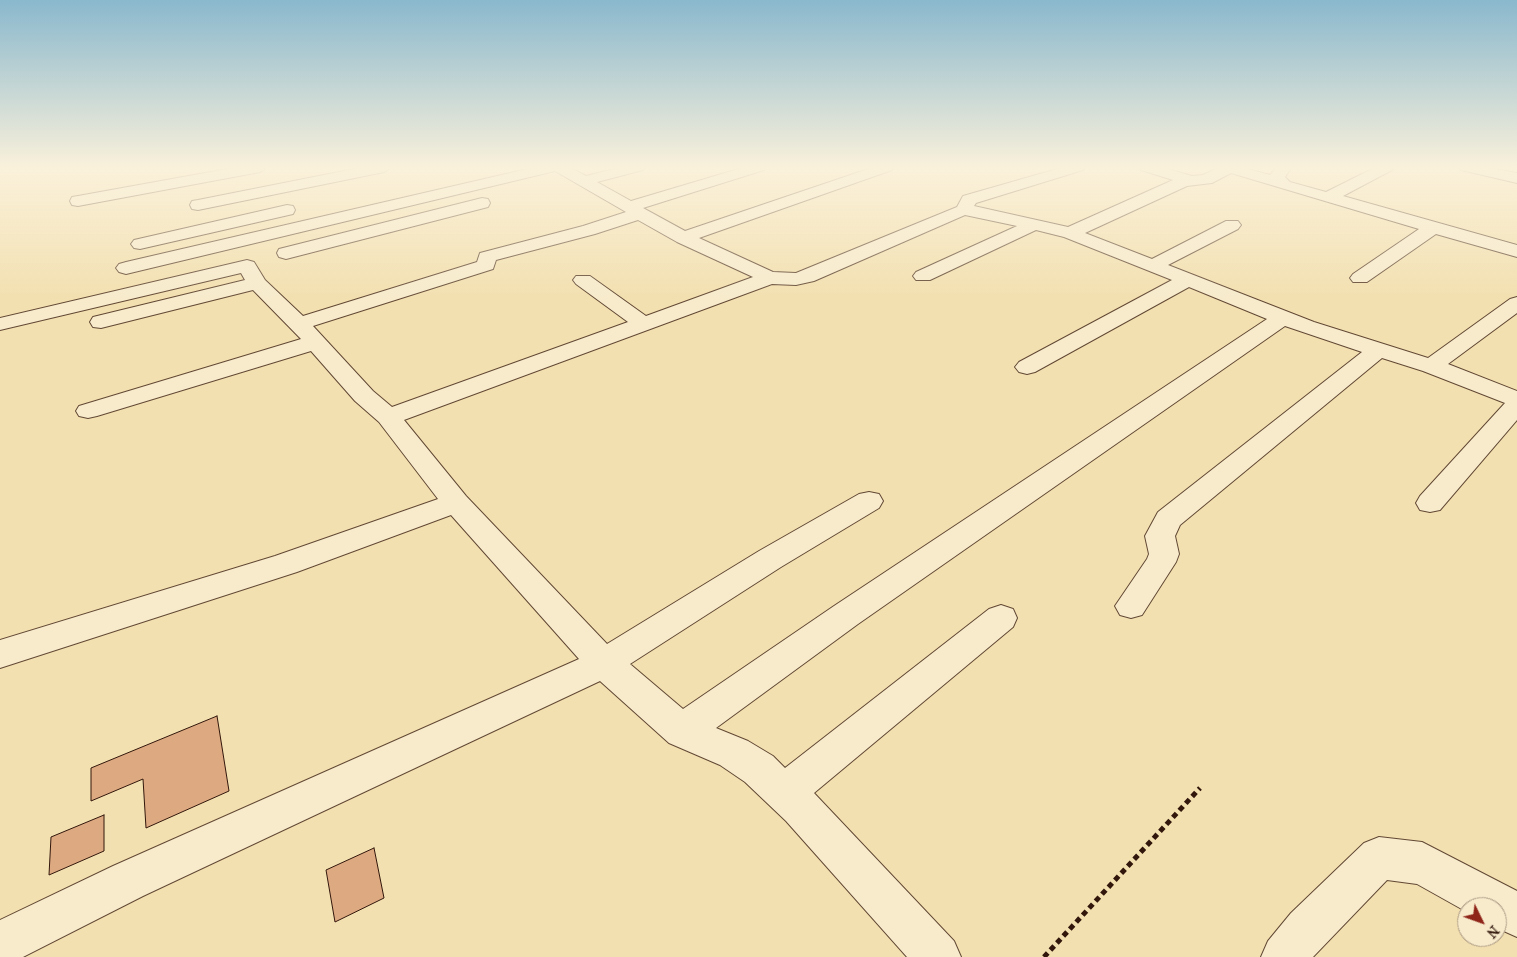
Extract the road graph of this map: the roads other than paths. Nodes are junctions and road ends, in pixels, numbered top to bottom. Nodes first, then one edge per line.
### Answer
1 (280, 212) edge
2 (362, 212) edge
3 (447, 212) edge
4 (631, 212) edge
5 (638, 212) edge
6 (758, 212) edge
7 (959, 212) edge
8 (973, 212) edge
9 (1118, 212) edge
10 (1375, 212) edge
11 (1036, 224) junction
12 (1232, 225) dead end
13 (1432, 228) junction
14 (1070, 233) junction
15 (683, 238) junction
16 (140, 244) dead end
17 (1517, 251) edge
18 (286, 252) dead end
19 (1152, 266) junction
20 (126, 268) dead end
21 (923, 276) dead end
22 (770, 278) junction
23 (1360, 278) dead end
24 (583, 280) dead end
25 (1187, 280) junction
26 (257, 284) junction
27 (1517, 303) edge
28 (1282, 318) junction
29 (1493, 320) junction
30 (101, 322) dead end
31 (0, 324) edge
32 (644, 324) junction
33 (1517, 329) edge
34 (307, 333) junction
35 (1377, 351) junction
36 (1430, 366) junction
37 (1027, 367) dead end
38 (1517, 399) edge
39 (1517, 405) edge
40 (88, 411) dead end
41 (388, 417) junction
42 (870, 501) dead end
43 (1430, 502) dead end
44 (456, 503) junction
45 (1131, 606) dead end
46 (1001, 618) dead end
47 (0, 654) edge
48 (604, 663) junction
49 (682, 731) junction
50 (785, 792) junction
51 (1517, 915) edge
52 (0, 944) edge
53 (938, 957) edge
54 (1284, 957) edge

1 - 16 street
2 - 20 street
3 - 18 street
4 - 34 street
5 - 15 street
6 - 15 street
7 - 22 street
8 - 11 street
9 - 14 street
10 - 13 street
11 - 14 street
11 - 21 street
12 - 19 street
13 - 17 street
13 - 23 street
14 - 19 street
15 - 22 street
19 - 25 street
22 - 32 street
24 - 32 street
25 - 28 street
25 - 37 street
26 - 30 street
26 - 31 street
26 - 34 street
27 - 29 street
28 - 35 street
28 - 49 street
29 - 33 street
29 - 36 street
32 - 41 street
34 - 40 street
34 - 41 street
35 - 36 street
35 - 45 street
36 - 38 street
39 - 43 street
41 - 44 street
42 - 48 street
44 - 47 street
44 - 48 street
46 - 50 street
48 - 49 street
48 - 52 street
49 - 50 street
50 - 53 street
51 - 54 street

